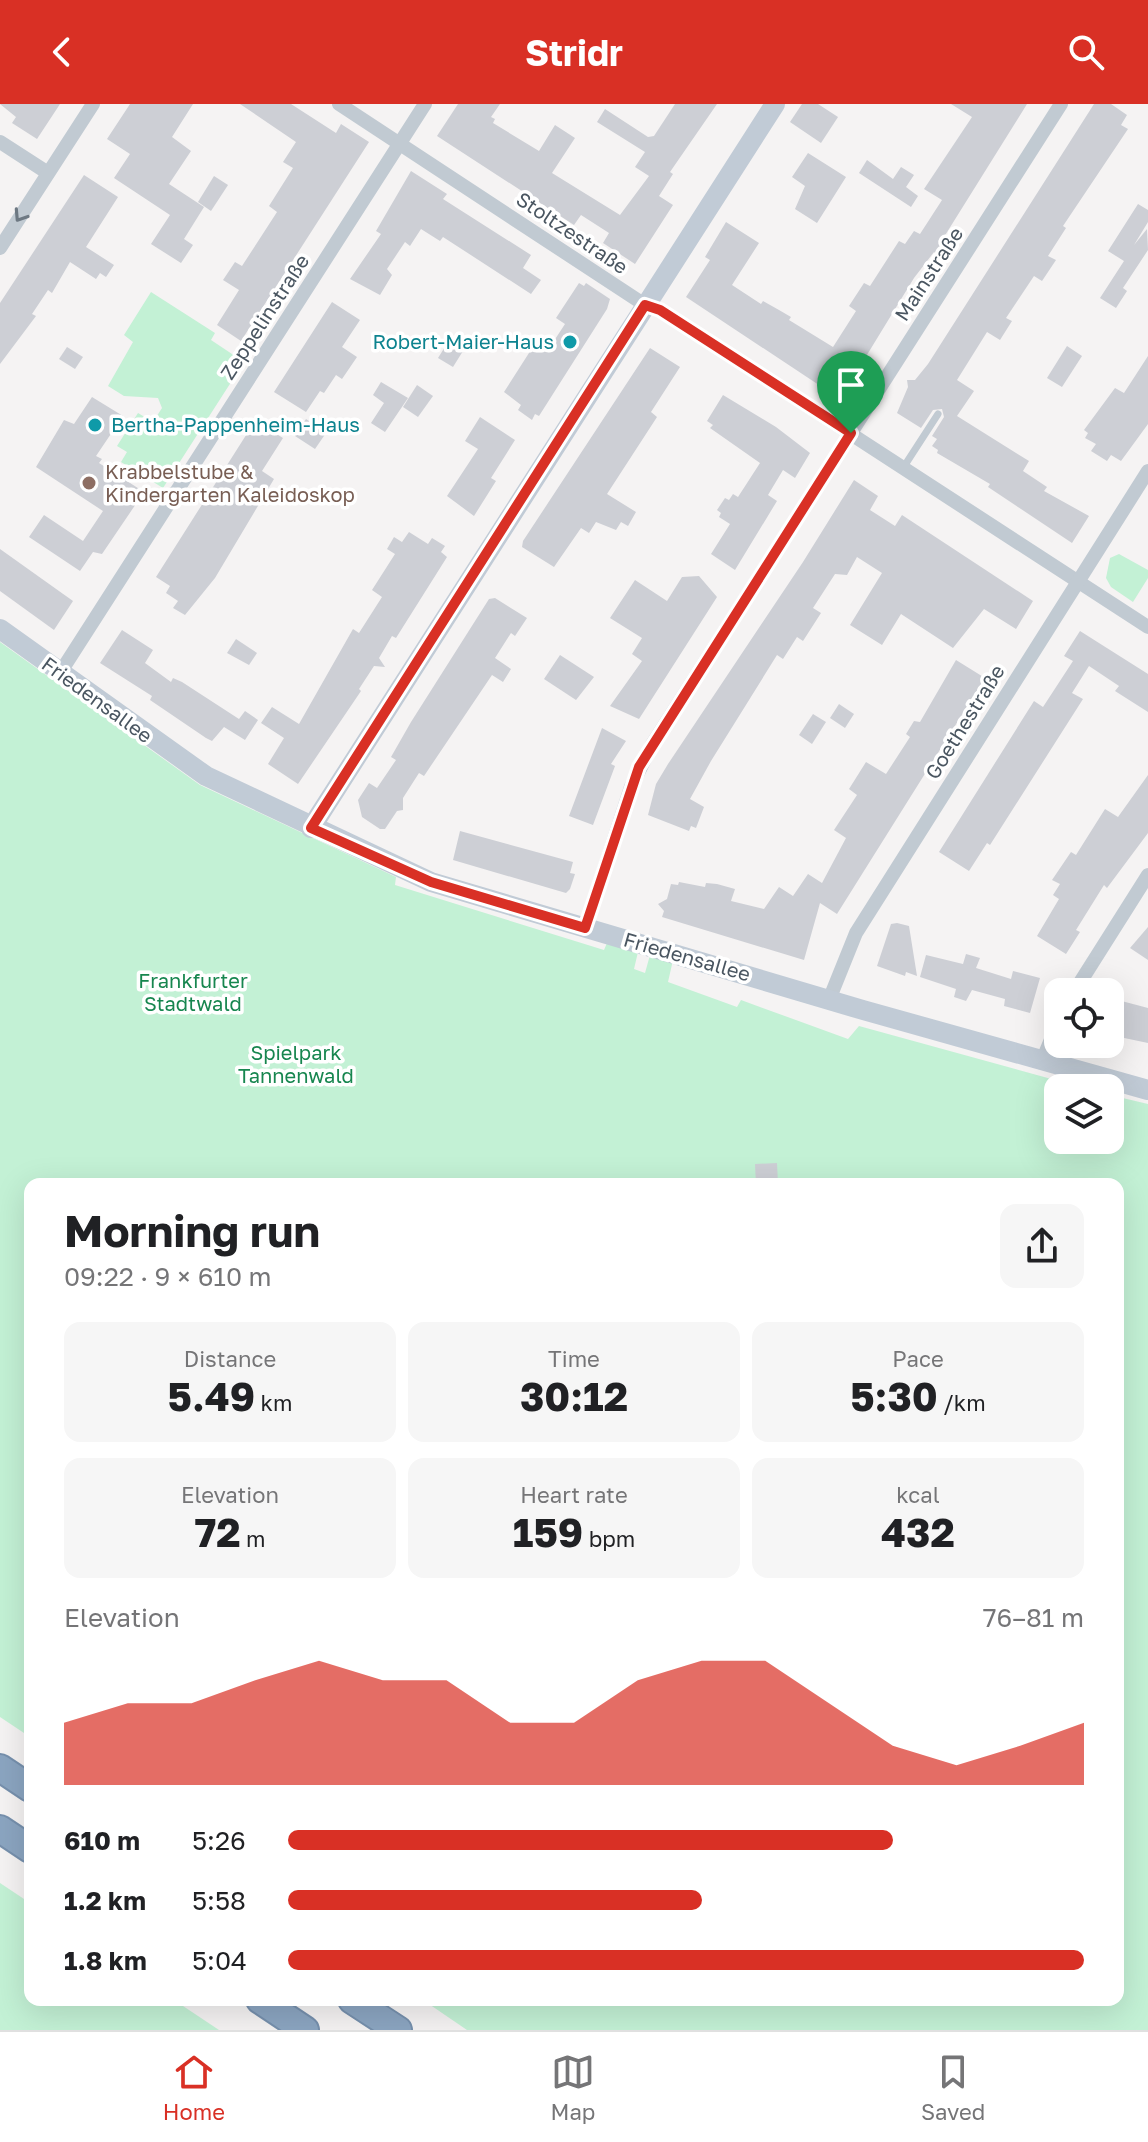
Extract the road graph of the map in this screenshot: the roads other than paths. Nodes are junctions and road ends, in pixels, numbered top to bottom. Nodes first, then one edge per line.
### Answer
1 (93, 104) edge
2 (339, 104) edge
3 (425, 104) edge
4 (775, 104) edge
5 (1061, 104) edge
6 (0, 142) edge
7 (400, 143) junction
8 (48, 173) junction
9 (0, 248) edge
10 (645, 305) junction
11 (938, 414) dead end
12 (851, 433) junction
13 (903, 468) junction
14 (1148, 471) edge
15 (1077, 582) junction
16 (1148, 627) edge
17 (0, 629) edge
18 (60, 673) junction
19 (311, 828) junction
20 (1148, 875) edge
21 (585, 928) junction
22 (1083, 978) edge
23 (829, 1000) junction
24 (1044, 1056) edge
25 (1042, 1061) junction
26 (1148, 1090) edge
27 (0, 1768) edge
28 (24, 1784) edge
29 (0, 1829) edge
30 (24, 1845) edge
31 (269, 2006) edge
32 (361, 2006) edge
33 (305, 2030) edge
34 (398, 2030) edge

1 - 8 street
2 - 7 street, Stoltzestraße
3 - 7 street, Zeppelinstraße
4 - 10 street
5 - 12 street, Mainstraße
6 - 8 street
7 - 10 street, Stoltzestraße
7 - 18 street, Zeppelinstraße
8 -> 9 street
10 - 12 street, Stoltzestraße
10 - 19 street
11 - 13 lane
12 - 13 street, Stoltzestraße
12 - 21 street, Mainstraße
13 - 15 street, Stoltzestraße
14 - 15 street, Goethestraße
15 - 16 street, Stoltzestraße
15 - 23 street, Goethestraße
17 - 18 street, Friedensallee
18 - 19 street, Friedensallee
19 - 21 street, Friedensallee
20 - 22 street
21 - 23 street, Friedensallee
23 - 25 street, Friedensallee
24 - 25 street
25 - 26 street, Friedensallee
27 - 28 highway
29 - 30 highway
31 - 33 highway
32 - 34 highway

